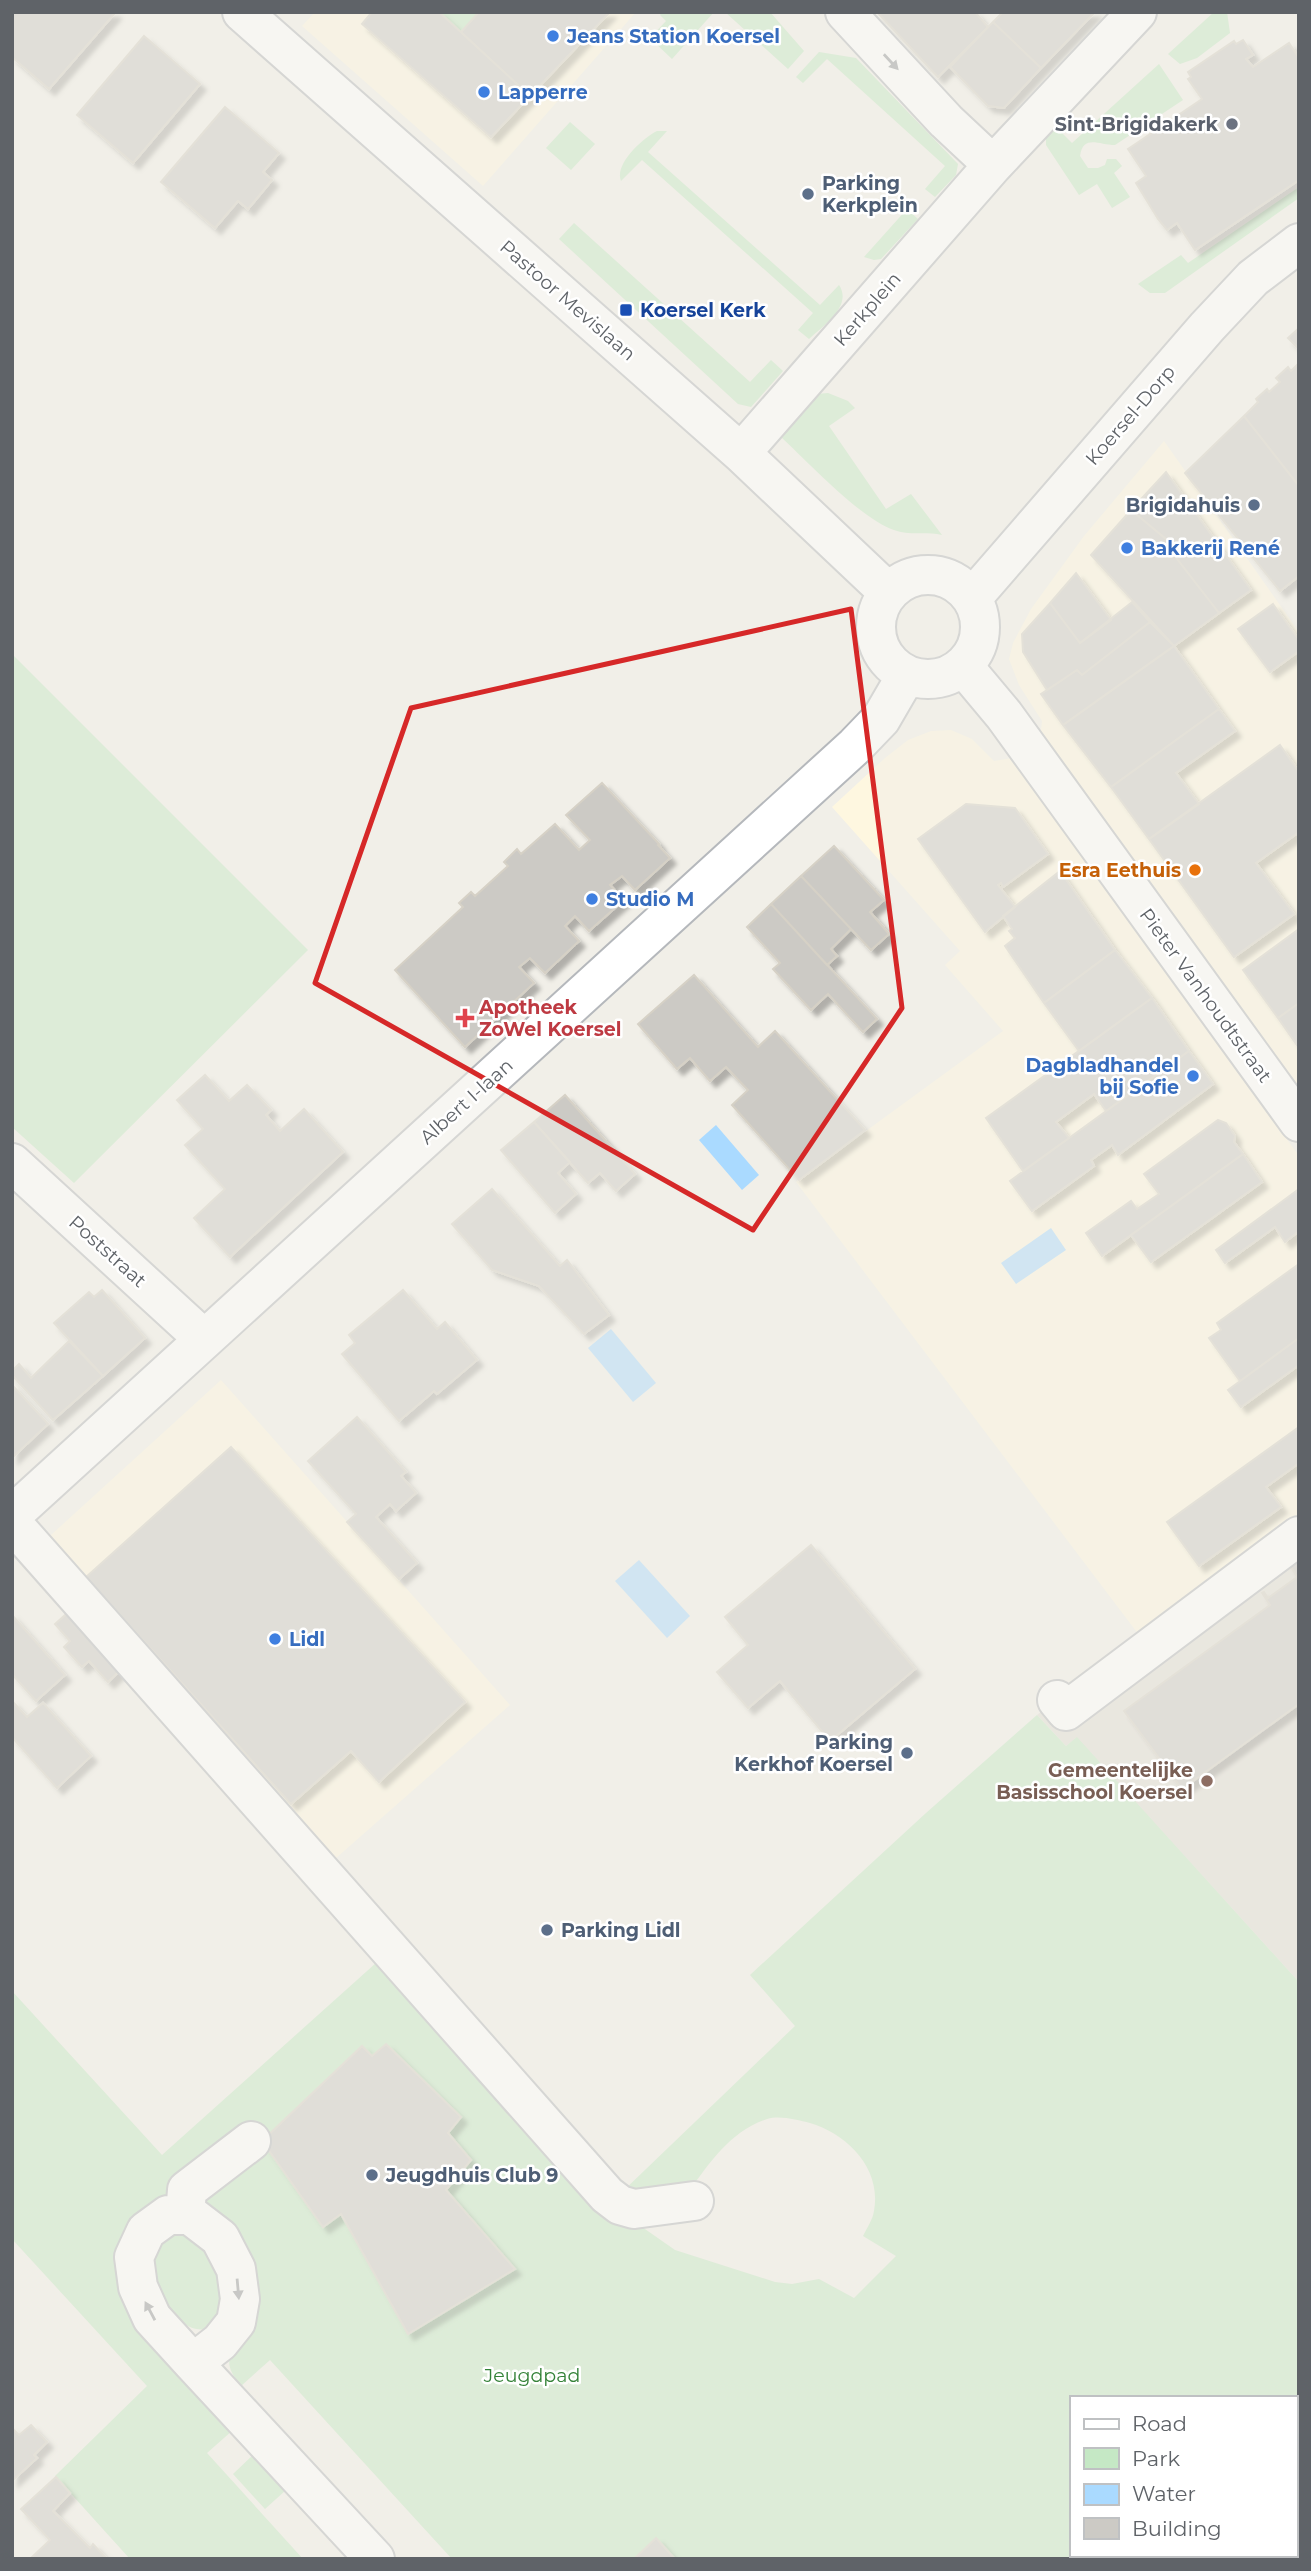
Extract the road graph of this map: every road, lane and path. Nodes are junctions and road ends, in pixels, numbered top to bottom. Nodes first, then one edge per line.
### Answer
1 (242, 12) edge
2 (845, 12) edge
3 (1137, 12) edge
4 (993, 165) junction
5 (1299, 243) edge
6 (741, 453) junction
7 (888, 592) junction
8 (972, 598) junction
9 (963, 666) junction
10 (906, 676) junction
11 (1299, 1122) edge
12 (12, 1163) edge
13 (204, 1339) junction
14 (12, 1516) edge
15 (12, 1523) edge
16 (1299, 1536) edge
17 (1057, 1700) dead end
18 (251, 2141) dead end
19 (694, 2201) dead end
20 (185, 2215) junction
21 (193, 2363) junction
22 (375, 2559) edge

1 - 6 street, Pastoor Mevislaan
2 -> 4 street
3 - 4 street, Kerkplein
4 - 6 street, Kerkplein
5 - 8 street, Koersel-Dorp
6 - 7 street, Pastoor Mevislaan
7 - 8 street
7 - 10 street
8 - 9 street
9 - 10 street
9 - 11 street, Pieter Vanhoudtstraat
10 - 13 street, Albert I-laan
12 - 13 street, Poststraat
13 - 14 street, Albert I-laan
15 - 19 street
16 - 17 street
18 - 20 street
20 -> 21 street
21 -> 20 street
21 - 22 street

